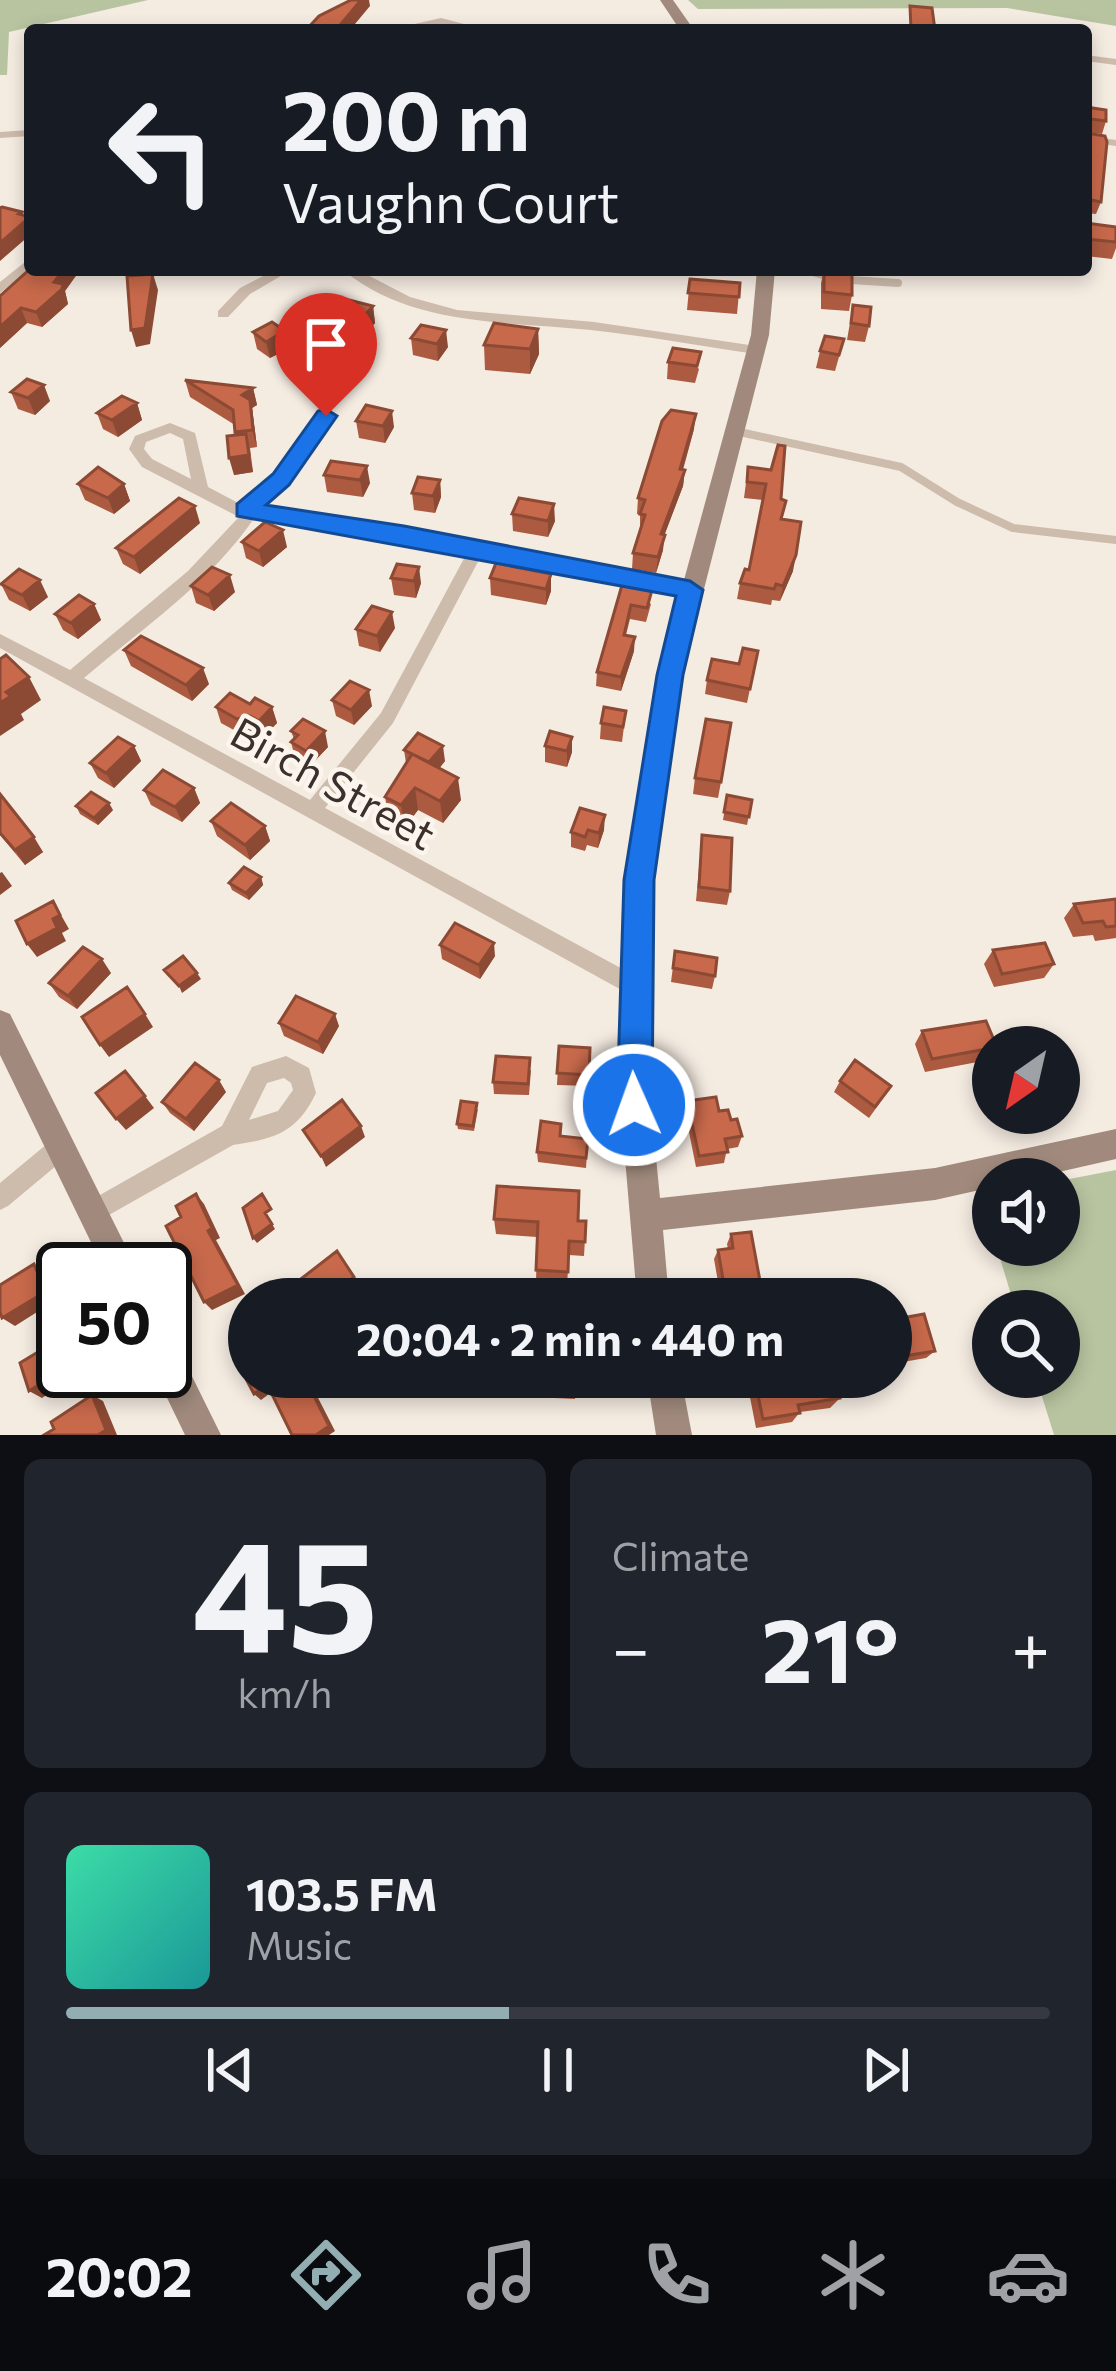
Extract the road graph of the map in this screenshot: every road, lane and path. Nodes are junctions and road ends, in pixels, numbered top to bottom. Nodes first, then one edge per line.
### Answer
1 (425, 24) edge
2 (455, 24) edge
3 (24, 268) edge
4 (274, 276) edge
5 (359, 276) edge
6 (765, 276) edge
7 (826, 276) edge
8 (898, 283) dead end
9 (0, 290) edge
10 (223, 314) dead end
11 (756, 350) junction
12 (326, 416) dead end
13 (736, 431) junction
14 (201, 490) junction
15 (246, 510) junction
16 (1116, 540) edge
17 (476, 551) junction
18 (690, 590) junction
19 (0, 640) edge
20 (70, 679) junction
21 (311, 812) junction
22 (634, 986) junction
23 (0, 1024) edge
24 (230, 1133) dead end
25 (1116, 1144) edge
26 (61, 1147) junction
27 (0, 1198) edge
28 (92, 1212) junction
29 (644, 1216) junction
30 (107, 1242) edge
31 (651, 1278) edge
32 (185, 1398) edge
33 (668, 1398) edge
34 (203, 1435) edge
35 (674, 1435) edge

1 - 2 street
3 - 9 street
4 - 10 street
5 - 11 street
6 - 11 main road
7 - 8 lane
11 - 13 main road
12 - 15 street
13 - 16 lane
13 - 18 main road
14 - 14 street
14 - 15 street
15 - 17 street
15 - 20 street
17 - 18 street
17 - 21 street
18 - 22 main road
19 - 20 street, Birch Street
20 - 21 street, Birch Street
21 - 22 street, Birch Street
22 - 29 main road
23 - 26 main road
24 - 28 street
25 - 29 main road
26 - 27 street
26 - 28 main road
28 - 30 main road
29 - 31 main road
32 - 34 main road
33 - 35 main road

